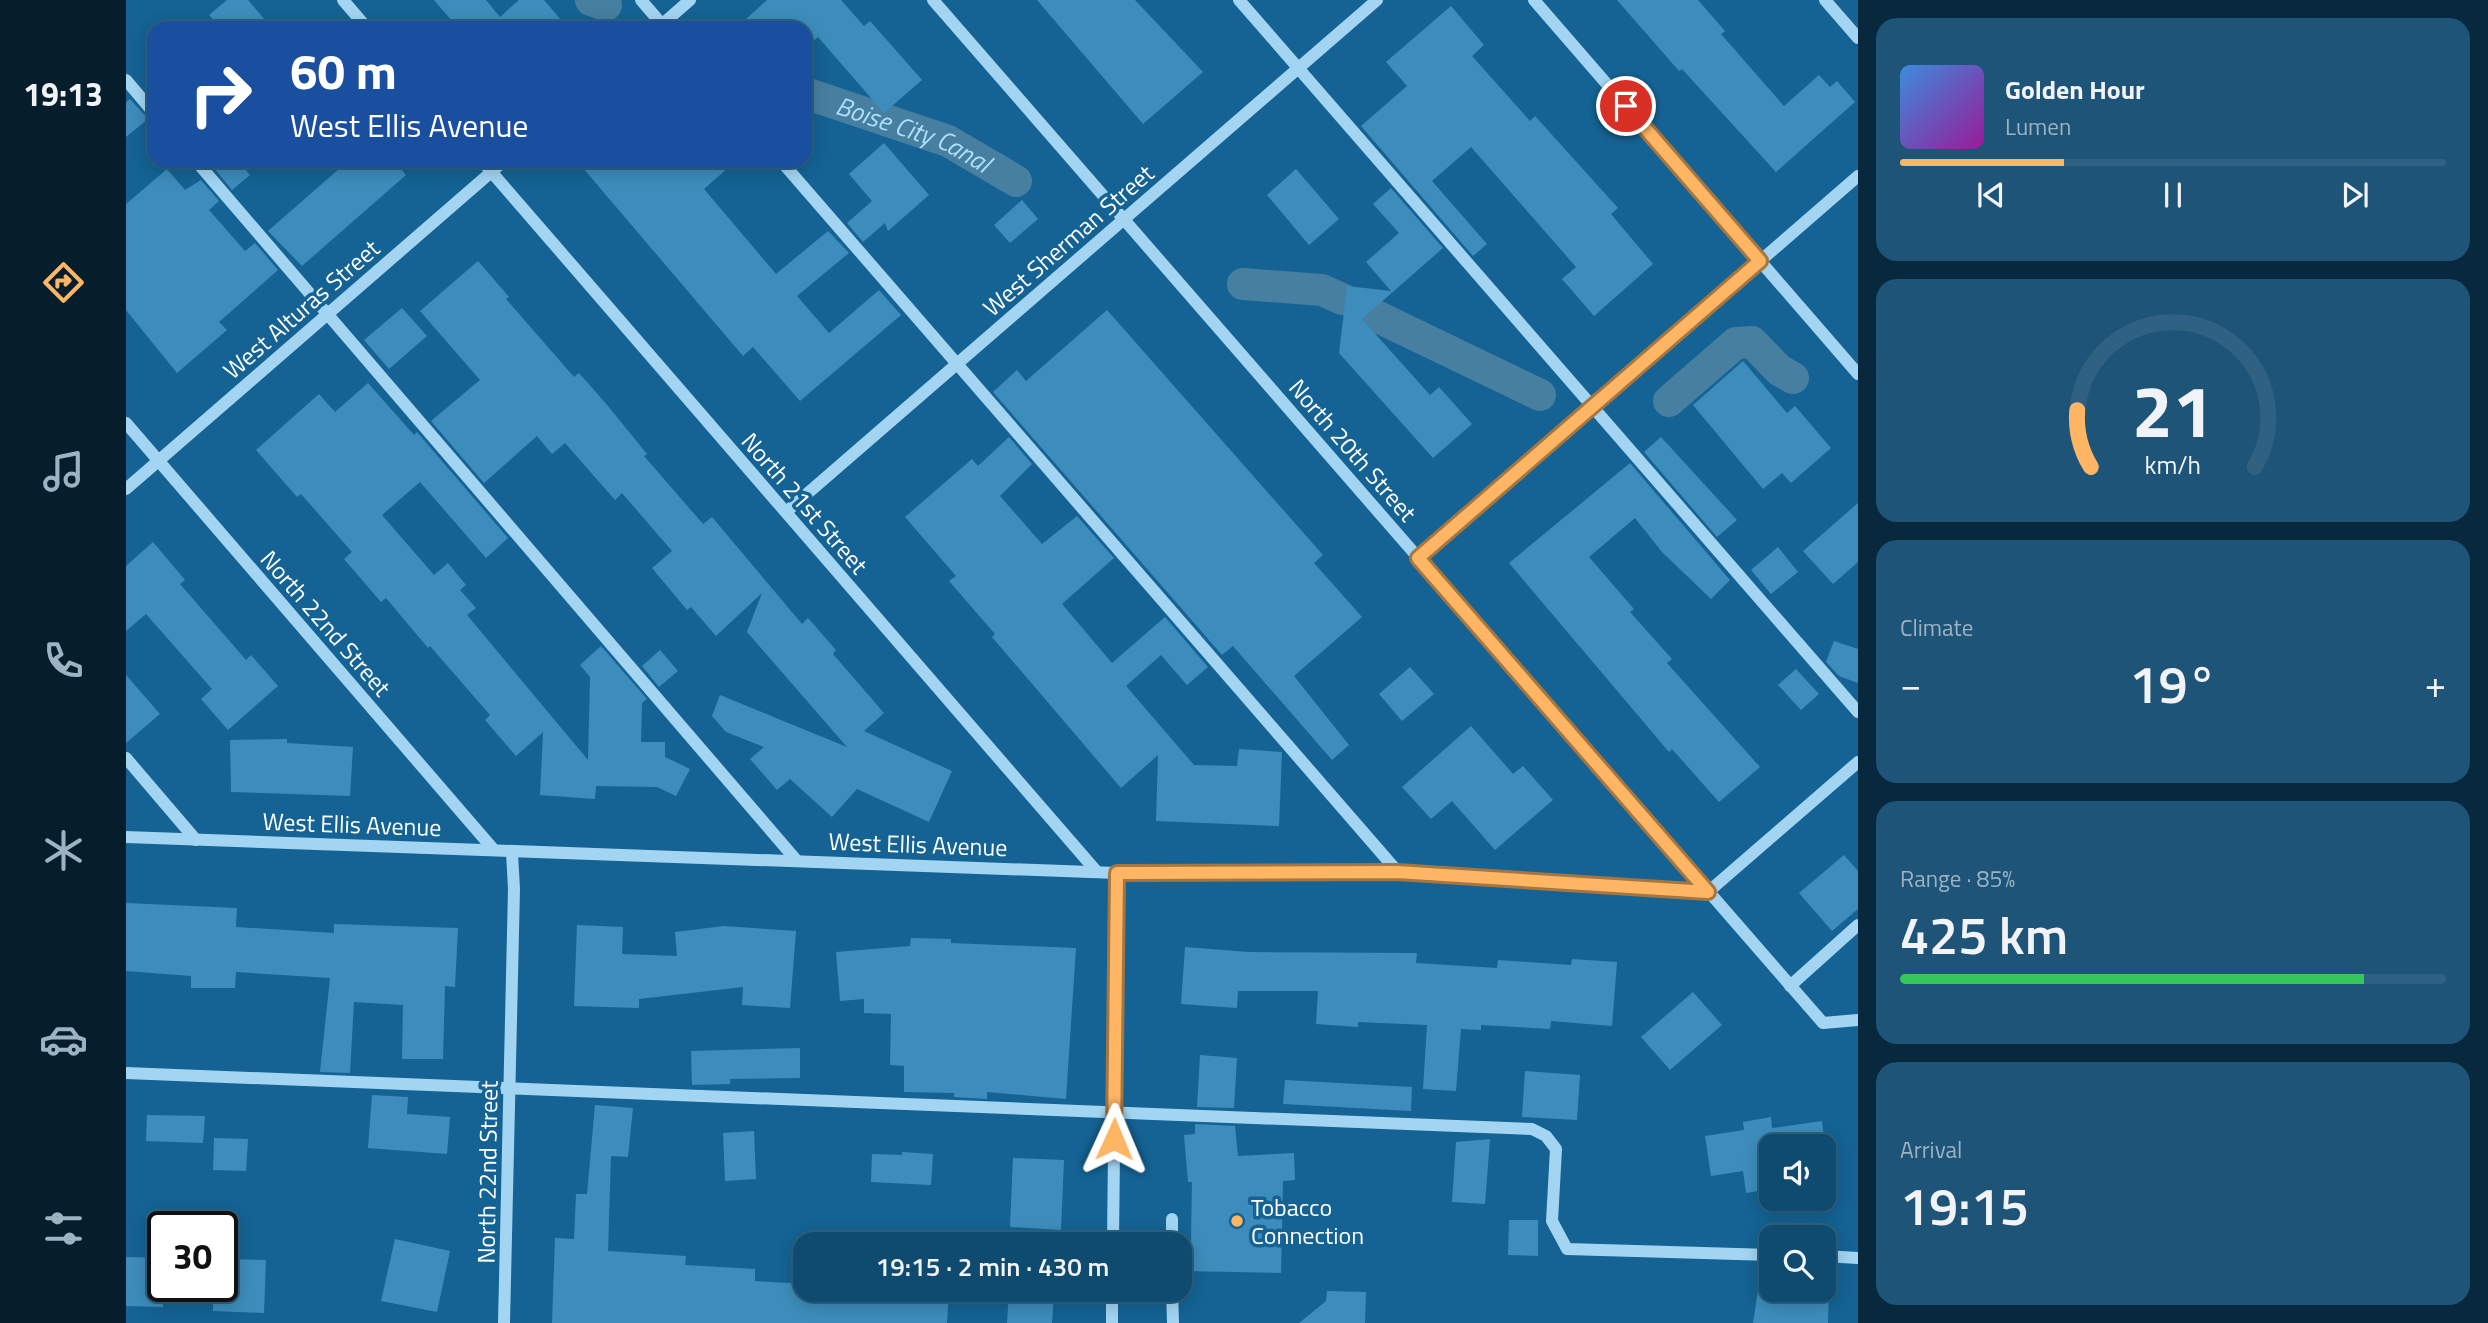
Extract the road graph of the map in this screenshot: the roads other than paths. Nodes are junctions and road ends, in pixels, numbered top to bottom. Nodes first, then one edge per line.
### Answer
1 (343, 0) edge
2 (641, 0) edge
3 (690, 0) edge
4 (933, 0) edge
5 (1239, 0) edge
6 (1377, 0) edge
7 (1534, 0) edge
8 (1825, 0) edge
9 (361, 21) edge
10 (657, 21) edge
11 (668, 21) edge
12 (1858, 38) edge
13 (1298, 68) junction
14 (126, 80) edge
15 (147, 105) edge
16 (202, 168) edge
17 (488, 168) edge
18 (496, 168) edge
19 (787, 168) edge
20 (491, 172) junction
21 (1858, 176) edge
22 (1124, 219) junction
23 (1760, 261) junction
24 (328, 314) junction
25 (957, 364) junction
26 (1858, 373) edge
27 (1592, 406) junction
28 (126, 424) edge
29 (158, 461) junction
30 (126, 489) edge
31 (786, 512) junction
32 (1418, 558) junction
33 (1858, 712) edge
34 (126, 758) edge
35 (1858, 762) edge
36 (126, 837) edge
37 (196, 840) junction
38 (494, 850) junction
39 (512, 853) junction
40 (797, 861) junction
41 (1097, 872) junction
42 (1397, 872) junction
43 (1117, 873) junction
44 (1708, 892) junction
45 (1858, 925) edge
46 (1790, 986) junction
47 (1858, 1020) edge
48 (126, 1073) edge
49 (510, 1088) junction
50 (1115, 1112) junction
51 (1172, 1219) dead end
52 (1113, 1232) edge
53 (1172, 1232) edge
54 (1759, 1255) edge
55 (1836, 1257) edge
56 (1858, 1258) edge
57 (1112, 1302) edge
58 (1172, 1302) edge
59 (504, 1323) edge
60 (1112, 1323) edge
61 (1173, 1323) edge

1 - 9 street
2 - 10 street
3 - 11 street
4 - 22 street, North 20th Street
5 - 13 street
6 - 13 street, West Sherman Street
7 - 23 street
8 - 12 street
13 - 22 street, West Sherman Street
13 - 27 street
14 - 15 street
16 - 24 street
17 - 20 street, North 21st Street
18 - 20 street, West Alturas Street
19 - 25 street
20 - 24 street, West Alturas Street
20 - 31 street, North 21st Street
21 - 23 street
22 - 25 street, West Sherman Street
22 - 32 street, North 20th Street
23 - 26 street
23 - 27 street
24 - 29 street, West Alturas Street
24 - 40 street
25 - 31 street, West Sherman Street
25 - 42 street
27 - 32 street
27 - 33 street
28 - 29 street, North 22nd Street
29 - 30 street, West Alturas Street
29 - 38 street, North 22nd Street
31 - 41 street, North 21st Street
32 - 44 street, North 20th Street
34 - 37 street
35 - 44 street
36 - 37 street, West Ellis Avenue
37 - 38 street, West Ellis Avenue
38 - 39 street, West Ellis Avenue
39 - 40 street, West Ellis Avenue
39 - 49 street, North 22nd Street
40 - 41 street, West Ellis Avenue
41 - 43 street, West Ellis Avenue
42 - 43 street, West Ellis Avenue
42 - 44 street, West Ellis Avenue
43 - 50 street
44 - 46 street, North 20th Street
45 - 46 street
46 - 47 street, North 20th Street
48 - 49 street
49 - 50 street
49 - 59 street, North 22nd Street
50 - 52 street
50 - 54 street
51 - 53 street
55 - 56 street
57 - 60 street
58 - 61 street

